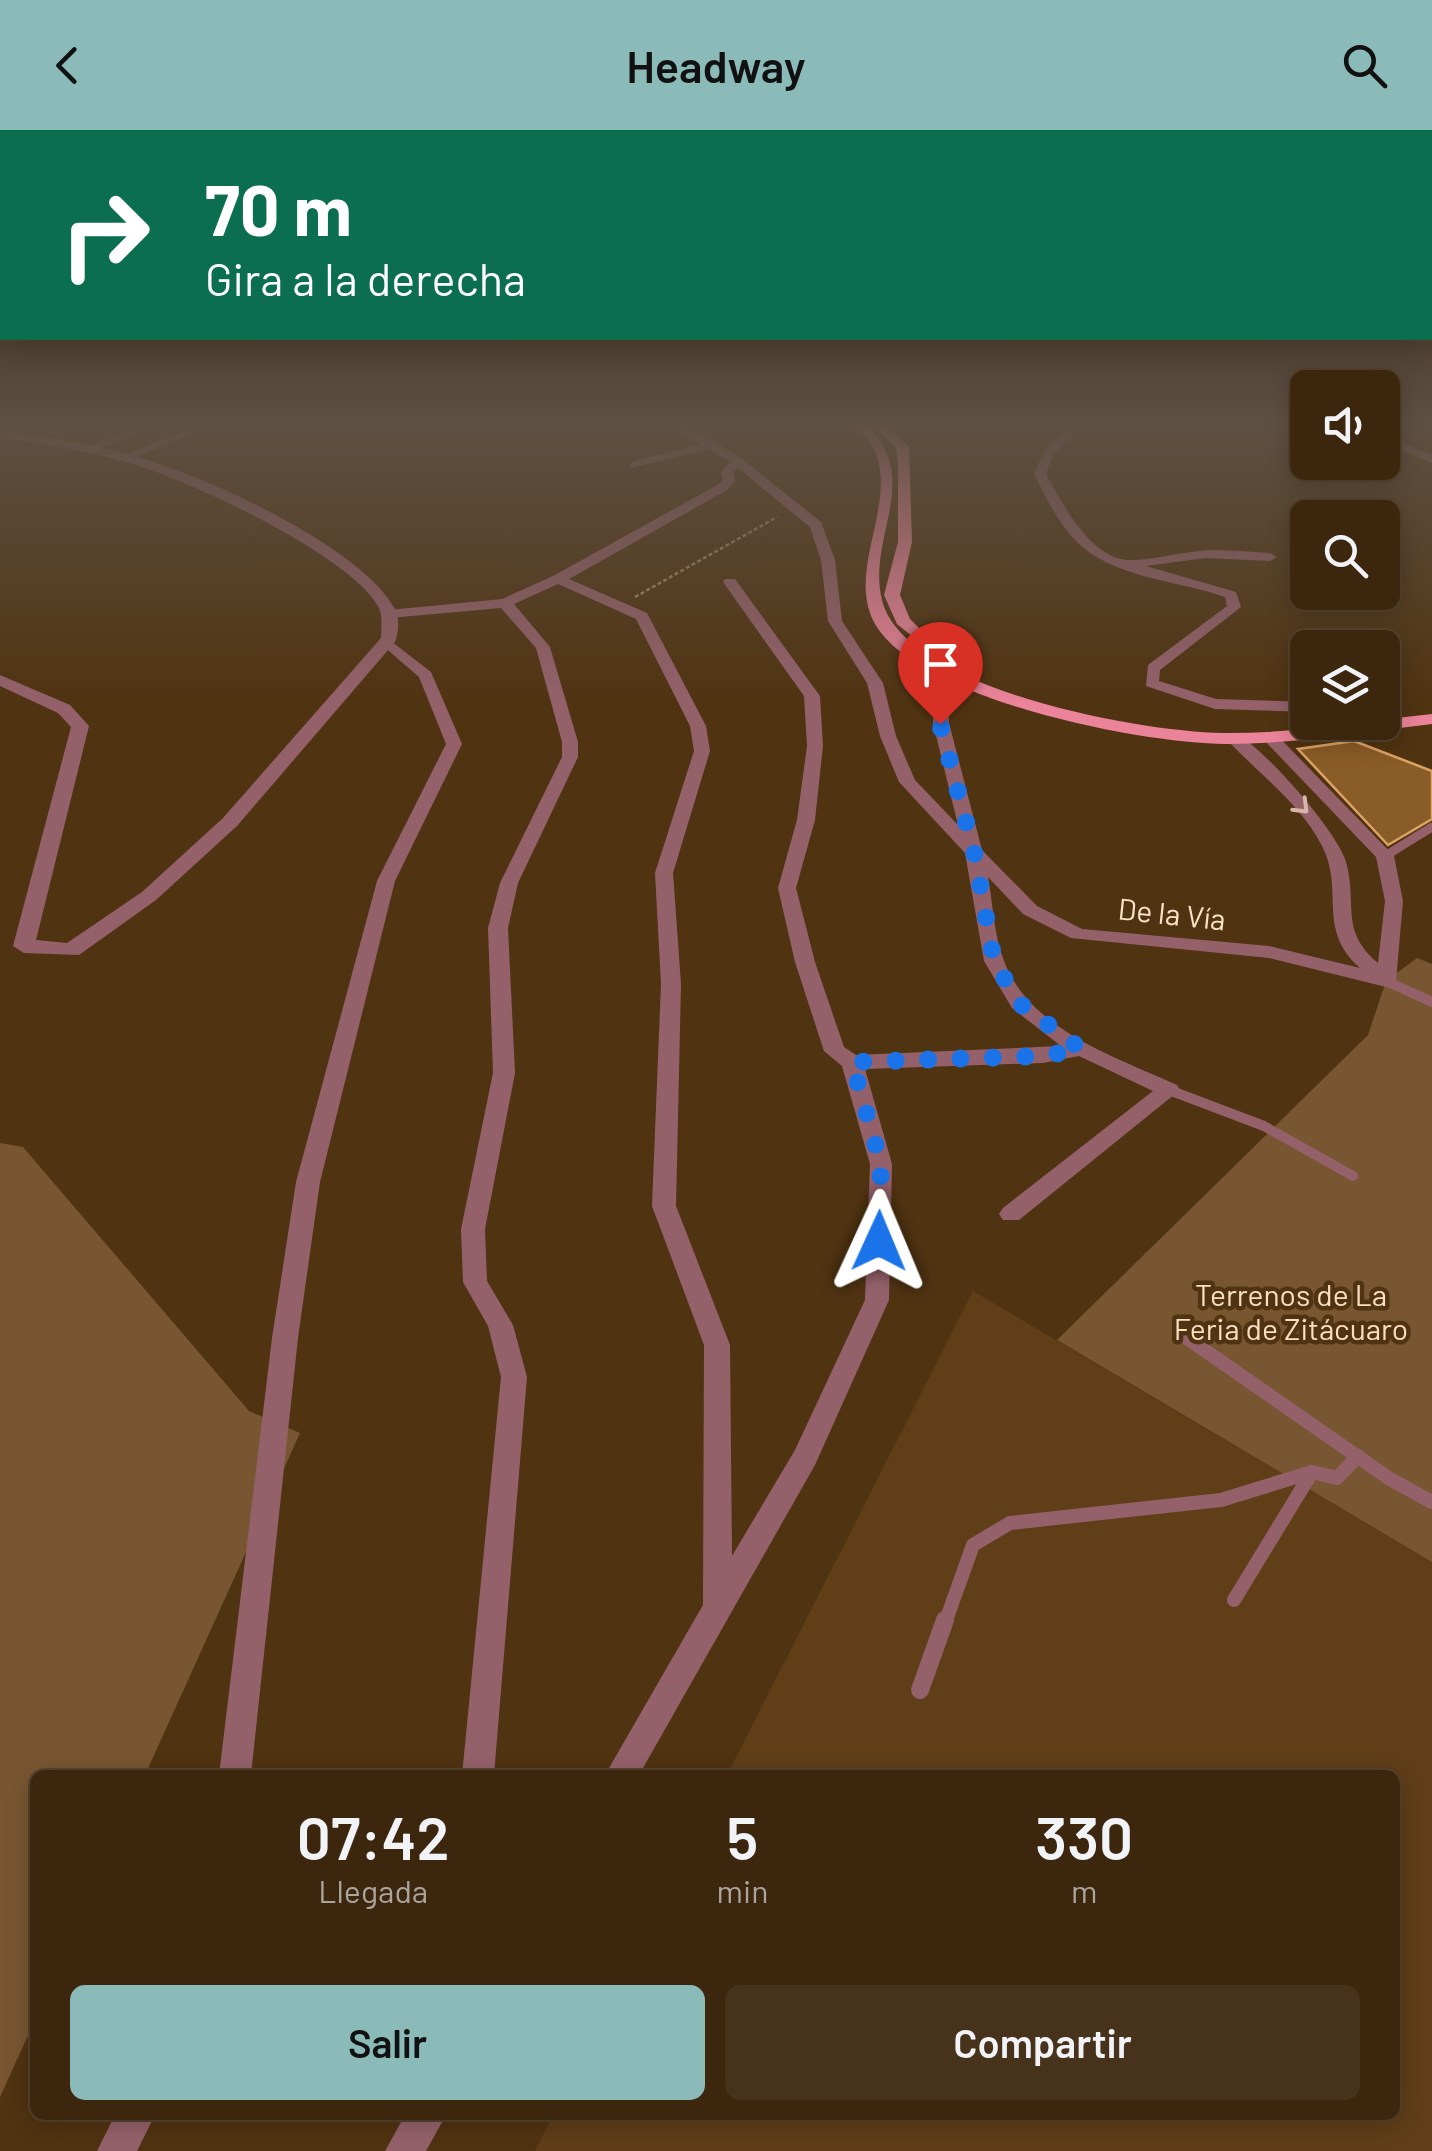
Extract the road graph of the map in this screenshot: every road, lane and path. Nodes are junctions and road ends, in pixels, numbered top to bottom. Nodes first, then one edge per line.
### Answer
1 (256, 515) edge
2 (671, 515) edge
3 (780, 515) edge
4 (806, 515) edge
5 (881, 515) edge
6 (905, 515) edge
7 (1064, 515) edge
8 (1270, 558) dead end
9 (1123, 567) junction
10 (558, 579) junction
11 (730, 582) dead end
12 (505, 603) junction
13 (619, 606) junction
14 (389, 614) junction
15 (387, 642) junction
16 (942, 671) junction
17 (0, 680) edge
18 (1290, 706) edge
19 (1432, 709) edge
20 (1400, 712) edge
21 (1432, 718) edge
22 (1290, 720) edge
23 (1269, 736) junction
24 (1234, 738) junction
25 (1432, 827) edge
26 (975, 856) junction
27 (1385, 856) junction
28 (1386, 981) junction
29 (1432, 1002) edge
30 (1081, 1049) junction
31 (852, 1062) junction
32 (1169, 1090) junction
33 (1354, 1176) dead end
34 (1011, 1214) dead end
35 (1187, 1338) dead end
36 (1358, 1456) junction
37 (1312, 1472) junction
38 (1432, 1502) edge
39 (1234, 1600) dead end
40 (718, 1604) junction
41 (920, 1690) dead end
42 (237, 1770) edge
43 (478, 1770) edge
44 (624, 1770) edge
45 (133, 2120) edge
46 (424, 2120) edge
47 (116, 2151) edge
48 (404, 2151) edge

1 - 14 street
2 - 10 street
3 - 13 path
4 - 26 street, De la Vía
5 - 16 main road
6 - 22 main road
7 - 9 street
8 - 9 street
9 - 18 street
10 - 12 street
10 - 13 street
11 - 31 street
12 - 14 street
12 - 43 street
13 - 40 street
14 - 15 street
15 - 17 street
15 - 42 street
16 - 24 main road
16 - 26 street
19 - 20 main road
21 - 23 main road
23 - 24 main road
23 - 27 street
24 -> 28 street
25 - 27 lane
26 - 28 street, De la Vía
26 - 30 street
27 - 28 street
28 - 29 lane
30 - 31 street
30 - 32 street
31 - 40 street
32 - 33 lane
32 - 34 street
35 - 36 lane
36 - 37 lane
36 - 38 lane
37 - 39 lane
37 - 41 lane
40 - 44 street
45 - 47 street
46 - 48 street

